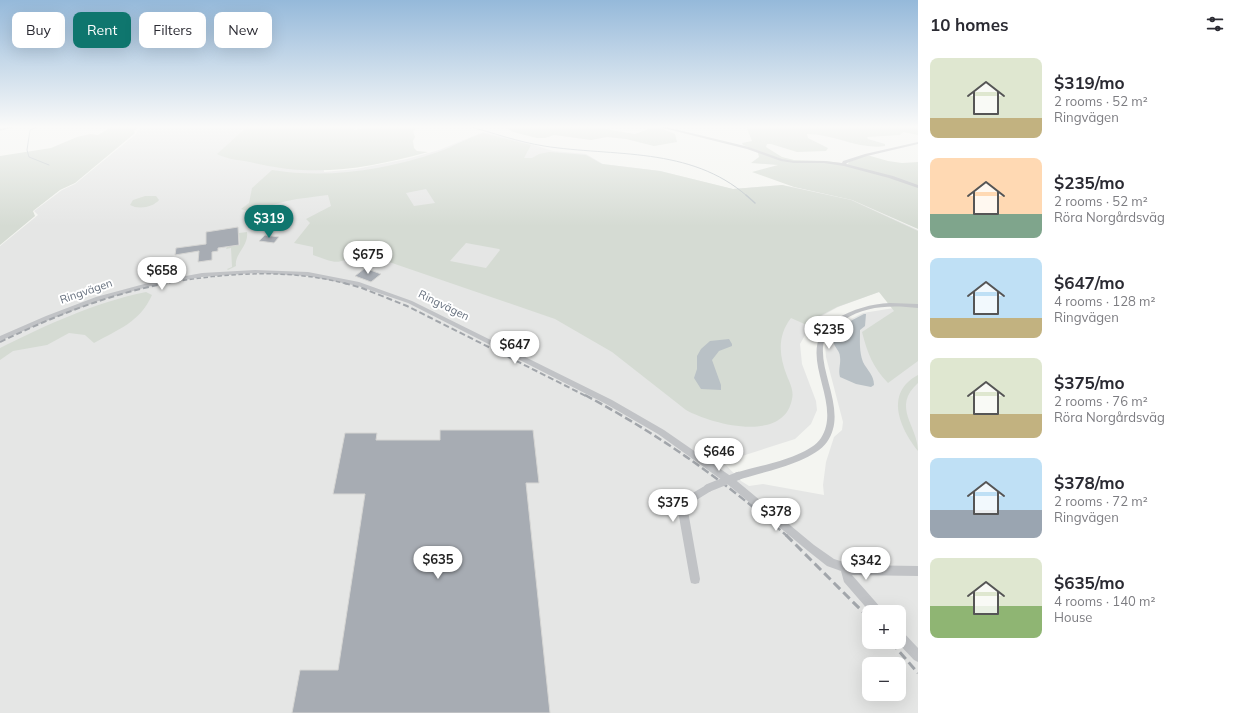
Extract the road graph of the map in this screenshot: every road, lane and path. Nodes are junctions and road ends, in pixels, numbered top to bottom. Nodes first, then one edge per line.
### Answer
1 (783, 159) edge
2 (853, 159) edge
3 (844, 165) junction
4 (918, 186) edge
5 (918, 306) edge
6 (0, 339) edge
7 (845, 568) junction
8 (918, 570) edge
9 (695, 579) dead end
10 (872, 605) edge
11 (906, 643) edge
12 (918, 656) edge

1 - 3 street
2 - 3 street
3 - 4 street
5 - 9 street, bridge
6 - 7 street, Ringvägen
7 - 8 street
7 - 10 street
11 - 12 street

